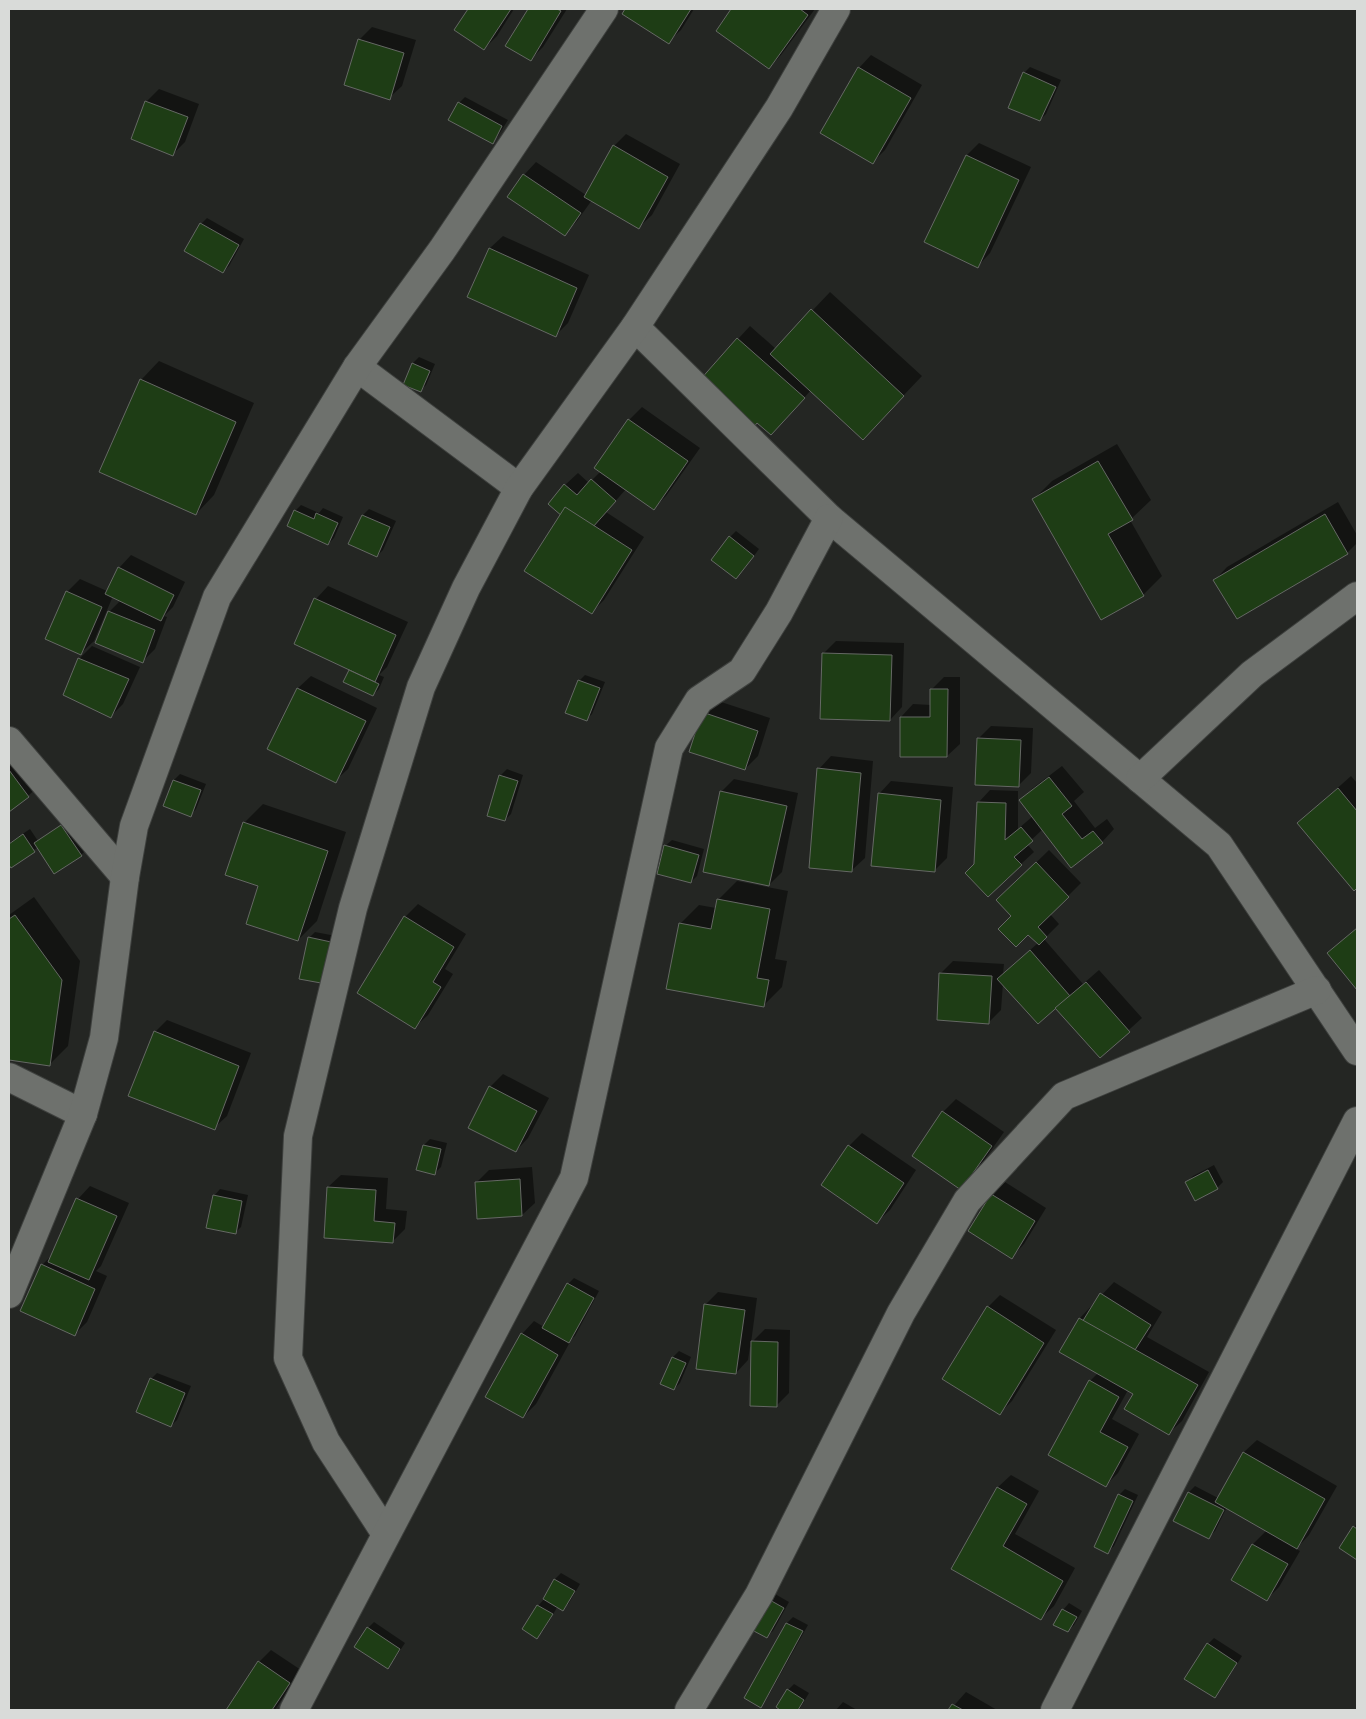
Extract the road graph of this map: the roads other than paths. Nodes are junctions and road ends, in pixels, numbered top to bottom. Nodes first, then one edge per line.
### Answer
1 (604, 9) edge
2 (836, 9) edge
3 (635, 327) junction
4 (357, 367) junction
5 (519, 488) junction
6 (829, 518) junction
7 (1357, 596) edge
8 (9, 741) edge
9 (1140, 779) junction
10 (125, 877) junction
11 (1317, 990) junction
12 (1357, 1051) edge
13 (9, 1077) edge
14 (82, 1114) junction
15 (1357, 1120) edge
16 (9, 1294) edge
17 (386, 1534) junction
18 (294, 1710) edge
19 (689, 1710) edge
20 (1055, 1710) edge

1 - 4 street
2 - 3 street
3 - 5 street
3 - 6 street
4 - 5 street
4 - 10 street
5 - 17 street
6 - 9 street
6 - 17 street
7 - 9 street
8 - 10 street
9 - 11 street
10 - 14 street
11 - 12 street
11 - 19 street
13 - 14 street
14 - 16 street
15 - 20 street
17 - 18 street

